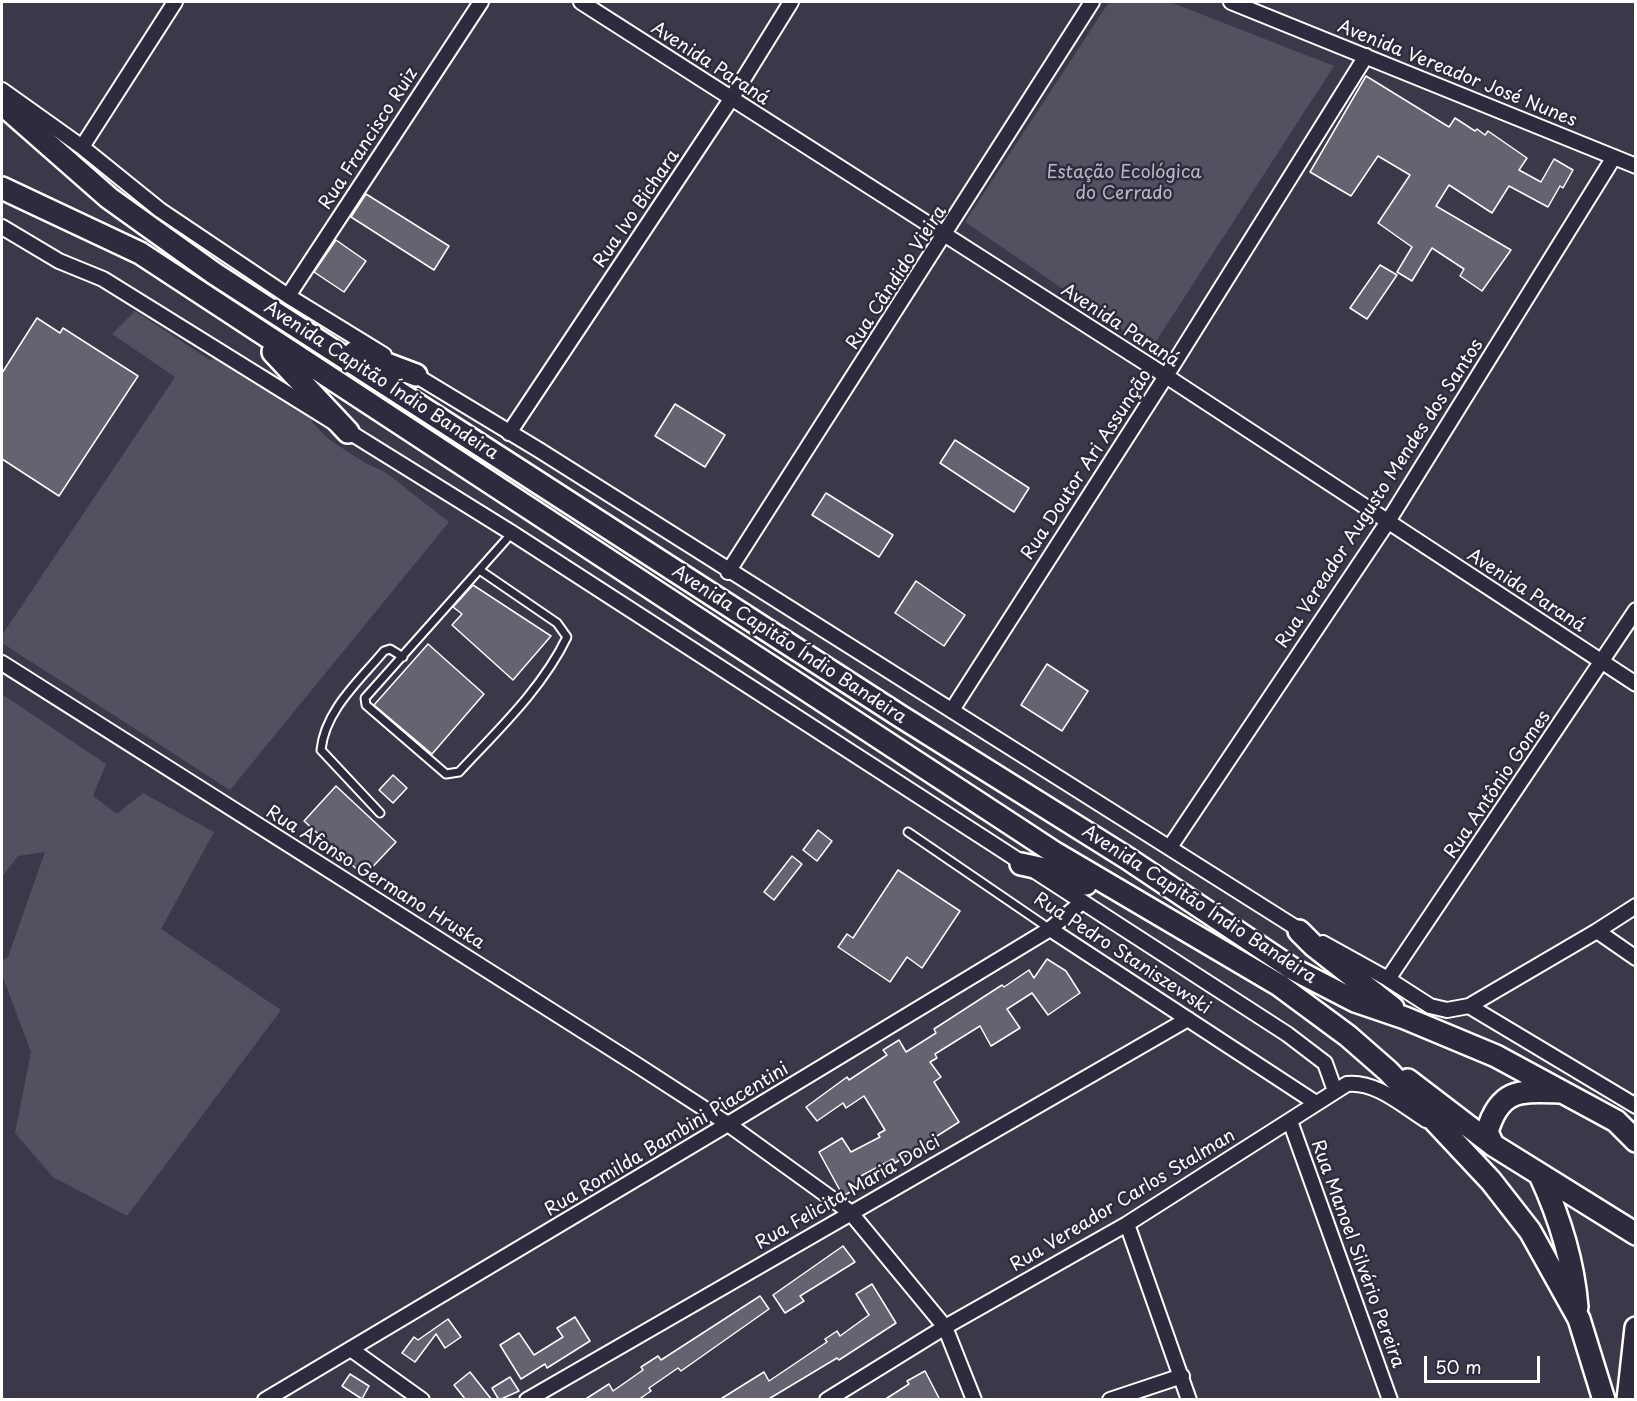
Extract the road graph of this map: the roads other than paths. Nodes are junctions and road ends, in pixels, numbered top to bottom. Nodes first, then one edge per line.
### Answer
1 (175, 2) edge
2 (481, 2) edge
3 (581, 2) edge
4 (791, 2) edge
5 (1092, 2) edge
6 (1232, 2) edge
7 (1366, 56) junction
8 (2, 90) edge
9 (731, 99) junction
10 (2, 104) edge
11 (82, 147) junction
12 (1614, 157) junction
13 (1635, 166) edge
14 (2, 188) edge
15 (2, 227) edge
16 (945, 236) junction
17 (288, 296) junction
18 (243, 322) junction
19 (314, 338) junction
20 (416, 375) junction
21 (1166, 376) junction
22 (348, 432) junction
23 (509, 433) junction
24 (1387, 524) junction
25 (512, 533) junction
26 (481, 571) junction
27 (728, 572) junction
28 (1635, 610) edge
29 (403, 657) junction
30 (1603, 662) junction
31 (2, 663) edge
32 (1635, 684) edge
33 (951, 710) junction
34 (380, 813) dead end
35 (908, 832) dead end
36 (1170, 847) junction
37 (1021, 864) junction
38 (1081, 903) junction
39 (1635, 906) edge
40 (1163, 916) junction
41 (1050, 928) junction
42 (1299, 931) junction
43 (1597, 932) junction
44 (1635, 958) edge
45 (1286, 977) junction
46 (1388, 979) junction
47 (1469, 1006) junction
48 (1405, 1018) junction
49 (1188, 1019) junction
50 (1388, 1071) junction
51 (1335, 1091) junction
52 (1560, 1092) junction
53 (1316, 1103) junction
54 (1635, 1106) edge
55 (1290, 1121) junction
56 (729, 1124) junction
57 (1439, 1128) junction
58 (1635, 1141) edge
59 (1493, 1146) junction
60 (1540, 1175) junction
61 (850, 1212) junction
62 (1127, 1224) junction
63 (1635, 1234) edge
64 (1579, 1319) junction
65 (945, 1327) junction
66 (1635, 1330) edge
67 (352, 1350) junction
68 (1633, 1358) edge
69 (1182, 1376) junction
70 (265, 1400) edge
71 (422, 1400) edge
72 (527, 1400) edge
73 (827, 1400) edge
74 (974, 1400) edge
75 (1110, 1400) edge
76 (1190, 1400) edge
77 (1390, 1400) edge
78 (1604, 1400) edge
79 (1628, 1400) edge

1 - 11 street
2 - 17 street, Rua Francisco Ruiz
3 - 9 street, Avenida Paraná
4 - 9 street, Rua Ivo Bichara
5 - 16 street, Rua Cândido Vieira
6 - 7 street, Avenida Vereador José Nunes
7 - 12 street, Avenida Vereador José Nunes
7 - 21 street, Rua Doutor Ari Assunção
8 - 11 street
9 - 16 street, Avenida Paraná
9 - 23 street, Rua Ivo Bichara
10 - 19 main road, Avenida Capitão Índio Bandeira
11 - 17 street
12 - 13 street, Avenida Vereador José Nunes
12 - 24 street, Rua Vereador Augusto Mendes dos Santos
14 - 18 main road, Avenida Capitão Índio Bandeira
15 - 22 street
16 - 21 street, Avenida Paraná
16 - 27 street, Rua Cândido Vieira
17 - 20 street
18 - 22 main road
18 - 40 main road, Avenida Capitão Índio Bandeira
19 - 20 main road
19 - 45 main road, Avenida Capitão Índio Bandeira
20 - 23 street
21 - 24 street, Avenida Paraná
21 - 33 street, Rua Doutor Ari Assunção
22 - 25 street
23 - 27 street
24 - 30 street, Avenida Paraná
24 - 36 street, Rua Vereador Augusto Mendes dos Santos
25 - 26 lane
25 - 37 street
26 - 29 lane
26 - 29 lane
27 - 33 street
28 - 30 street, Rua Antônio Gomes
29 - 34 lane
30 - 32 street, Avenida Paraná
30 - 46 street, Rua Antônio Gomes
31 - 56 street, Rua Afonso Germano Hruska
33 - 36 street
35 - 41 lane, Rua Pedro Staniszewski
36 - 42 street
37 - 38 street
37 - 40 main road
38 - 41 street, Rua Romilda Bambini Piacentini
38 - 51 street
39 - 43 street
40 - 45 main road, Avenida Capitão Índio Bandeira
41 - 49 street, Rua Pedro Staniszewski
41 - 56 street, Rua Romilda Bambini Piacentini
42 - 46 street
42 - 48 main road
43 - 44 street
43 - 47 street
45 - 48 main road, Avenida Capitão Índio Bandeira
45 - 50 main road
46 - 47 street
47 - 54 street
48 - 52 main road, Avenida Capitão Índio Bandeira
49 - 53 street, Rua Pedro Staniszewski
49 - 61 street, Rua Felicita Maria Dolci
50 - 57 main road
50 - 59 main road
51 - 53 street, Rua Vereador Carlos Stalman
51 - 57 street, Rua Vereador Carlos Stalman
52 - 58 main road, Avenida Capitão Índio Bandeira
52 - 59 main road
53 - 55 street, Rua Vereador Carlos Stalman
55 - 62 street, Rua Vereador Carlos Stalman
55 - 77 street, Rua Manoel Silvério Pereira
56 - 61 street, Rua Afonso Germano Hruska
56 - 67 street, Rua Romilda Bambini Piacentini
57 - 64 main road
59 - 60 main road
60 - 63 main road
60 - 64 main road
61 - 65 street, Rua Afonso Germano Hruska
61 - 72 street, Rua Felicita Maria Dolci
62 - 65 street, Rua Vereador Carlos Stalman
62 - 69 street
64 - 78 main road
65 - 73 street, Rua Vereador Carlos Stalman
65 - 74 street, Rua Afonso Germano Hruska
66 - 68 main road
67 - 70 street, Rua Romilda Bambini Piacentini
67 - 71 street
68 - 79 main road
69 - 75 street
69 - 76 street

